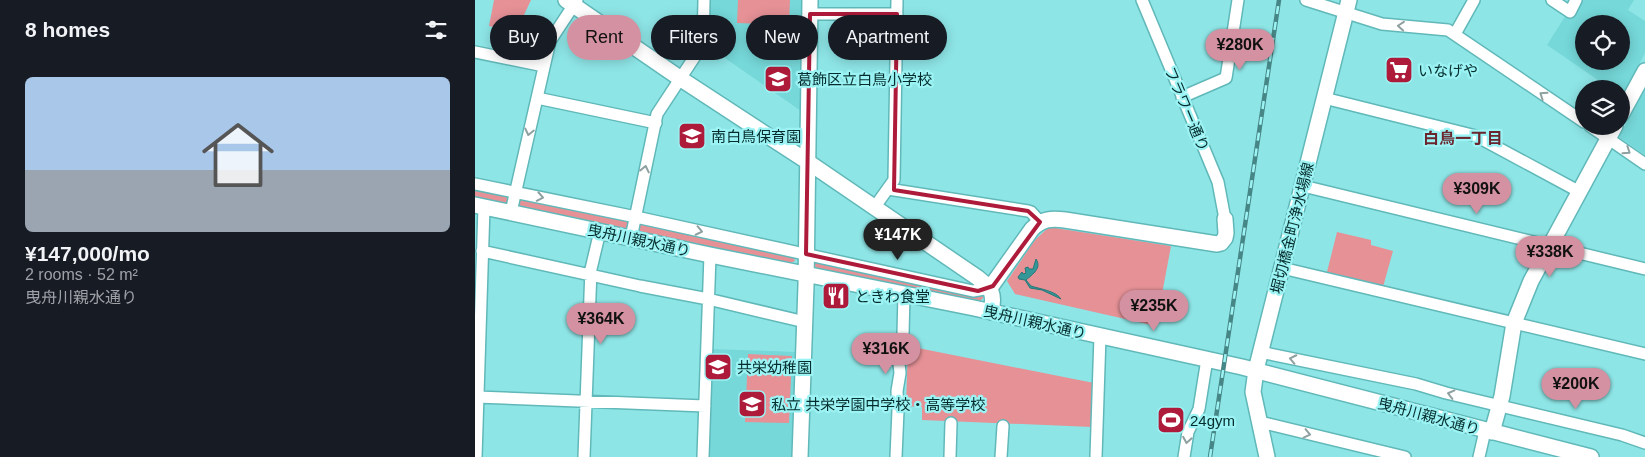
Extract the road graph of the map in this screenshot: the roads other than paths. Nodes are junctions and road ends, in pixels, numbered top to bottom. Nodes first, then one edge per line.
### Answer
1 (704, 0) edge
2 (897, 0) edge
3 (1142, 0) edge
4 (1238, 0) edge
5 (1305, 0) edge
6 (1474, 0) edge
7 (1552, 0) edge
8 (1576, 0) edge
9 (572, 2) edge
10 (810, 7) edge
11 (1347, 7) edge
12 (897, 14) junction
13 (1455, 34) junction
14 (475, 52) edge
15 (544, 66) junction
16 (1645, 71) edge
17 (681, 79) junction
18 (1182, 97) junction
19 (537, 98) junction
20 (1324, 98) junction
21 (1630, 98) edge
22 (1575, 116) edge
23 (656, 123) junction
24 (1610, 135) edge
25 (1615, 135) edge
26 (808, 162) junction
27 (1645, 164) edge
28 (475, 184) edge
29 (1303, 186) junction
30 (888, 189) junction
31 (515, 192) junction
32 (1579, 192) junction
33 (480, 206) edge
34 (874, 208) junction
35 (511, 212) junction
36 (636, 217) junction
37 (1225, 219) joint
38 (1040, 222) junction
39 (600, 231) junction
40 (631, 238) junction
41 (1550, 246) junction
42 (482, 251) junction
43 (806, 254) junction
44 (710, 255) junction
45 (1282, 268) junction
46 (1645, 269) edge
47 (806, 274) junction
48 (591, 275) junction
49 (990, 288) junction
50 (904, 294) junction
51 (708, 299) junction
52 (991, 312) junction
53 (805, 322) junction
54 (1514, 323) junction
55 (1100, 336) junction
56 (1261, 352) junction
57 (1645, 354) edge
58 (1207, 359) junction
59 (1256, 370) junction
60 (586, 402) junction
61 (476, 404) edge
62 (1499, 405) junction
63 (705, 406) junction
64 (1260, 422) junction
65 (951, 423) dead end
66 (1003, 426) dead end
67 (1489, 432) junction
68 (1645, 442) edge
69 (476, 457) edge
70 (584, 457) edge
71 (703, 457) edge
72 (800, 457) edge
73 (896, 457) edge
74 (950, 457) edge
75 (1001, 457) edge
76 (1096, 457) edge
77 (1184, 457) edge
78 (1267, 457) edge
79 (1405, 457) edge
80 (1479, 457) edge
81 (1591, 457) edge

1 - 17 street
2 - 12 street
3 - 18 street, フラワー通り
4 - 18 street
5 - 11 street
6 - 13 street
7 - 8 street
9 - 15 street
9 - 17 street
10 - 12 street
10 - 26 street
13 -> 11 street
11 - 20 street, 堀切橋金町浄水場線
12 - 30 street
22 -> 13 street
14 - 15 street
15 - 19 street
16 - 21 street
17 - 23 street
17 - 26 street
18 - 37 street, フラワー通り
19 - 23 street
19 -> 31 street
20 - 29 street, 堀切橋金町浄水場線
20 - 32 street
36 -> 23 street
24 - 32 street
25 -> 27 street
26 - 34 street
26 - 43 street
28 - 31 street
29 - 41 street
29 - 45 street, 堀切橋金町浄水場線
30 - 34 street
30 - 38 street
31 - 35 street
31 -> 36 street
32 - 41 street
33 - 35 street, 曳舟川親水通り
33 - 42 street
34 - 49 street
35 - 39 street, 曳舟川親水通り
36 - 40 street
36 -> 43 street
37 - 38 street
38 - 49 street
39 - 40 street, 曳舟川親水通り
39 - 48 street
40 - 44 street, 曳舟川親水通り
41 - 46 street
41 - 54 street
42 - 48 street
42 - 61 street
43 - 47 street
43 - 49 street
44 - 47 street, 曳舟川親水通り
44 - 51 street
45 - 54 street
45 - 56 street, 堀切橋金町浄水場線
47 - 50 street, 曳舟川親水通り
47 - 53 street
48 - 51 street
48 - 60 street
49 - 52 street
50 - 52 street, 曳舟川親水通り
50 - 73 street
51 - 53 street
51 - 63 street
52 - 55 street, 曳舟川親水通り
53 - 72 street
54 - 57 street
54 - 62 street
55 - 58 street, 曳舟川親水通り
55 - 76 street
56 - 59 street, 堀切橋金町浄水場線
62 -> 56 street
58 - 59 street, 曳舟川親水通り
58 -> 77 street
59 - 64 street, 堀切橋金町浄水場線
59 - 67 street, 曳舟川親水通り
60 - 61 street
60 - 63 street
60 - 70 street
61 - 69 street
62 - 67 street
62 - 68 street
63 - 71 street
64 - 78 street, 堀切橋金町浄水場線
64 -> 79 street
65 - 74 street
66 - 75 street
67 - 80 street
67 - 81 street, 曳舟川親水通り

